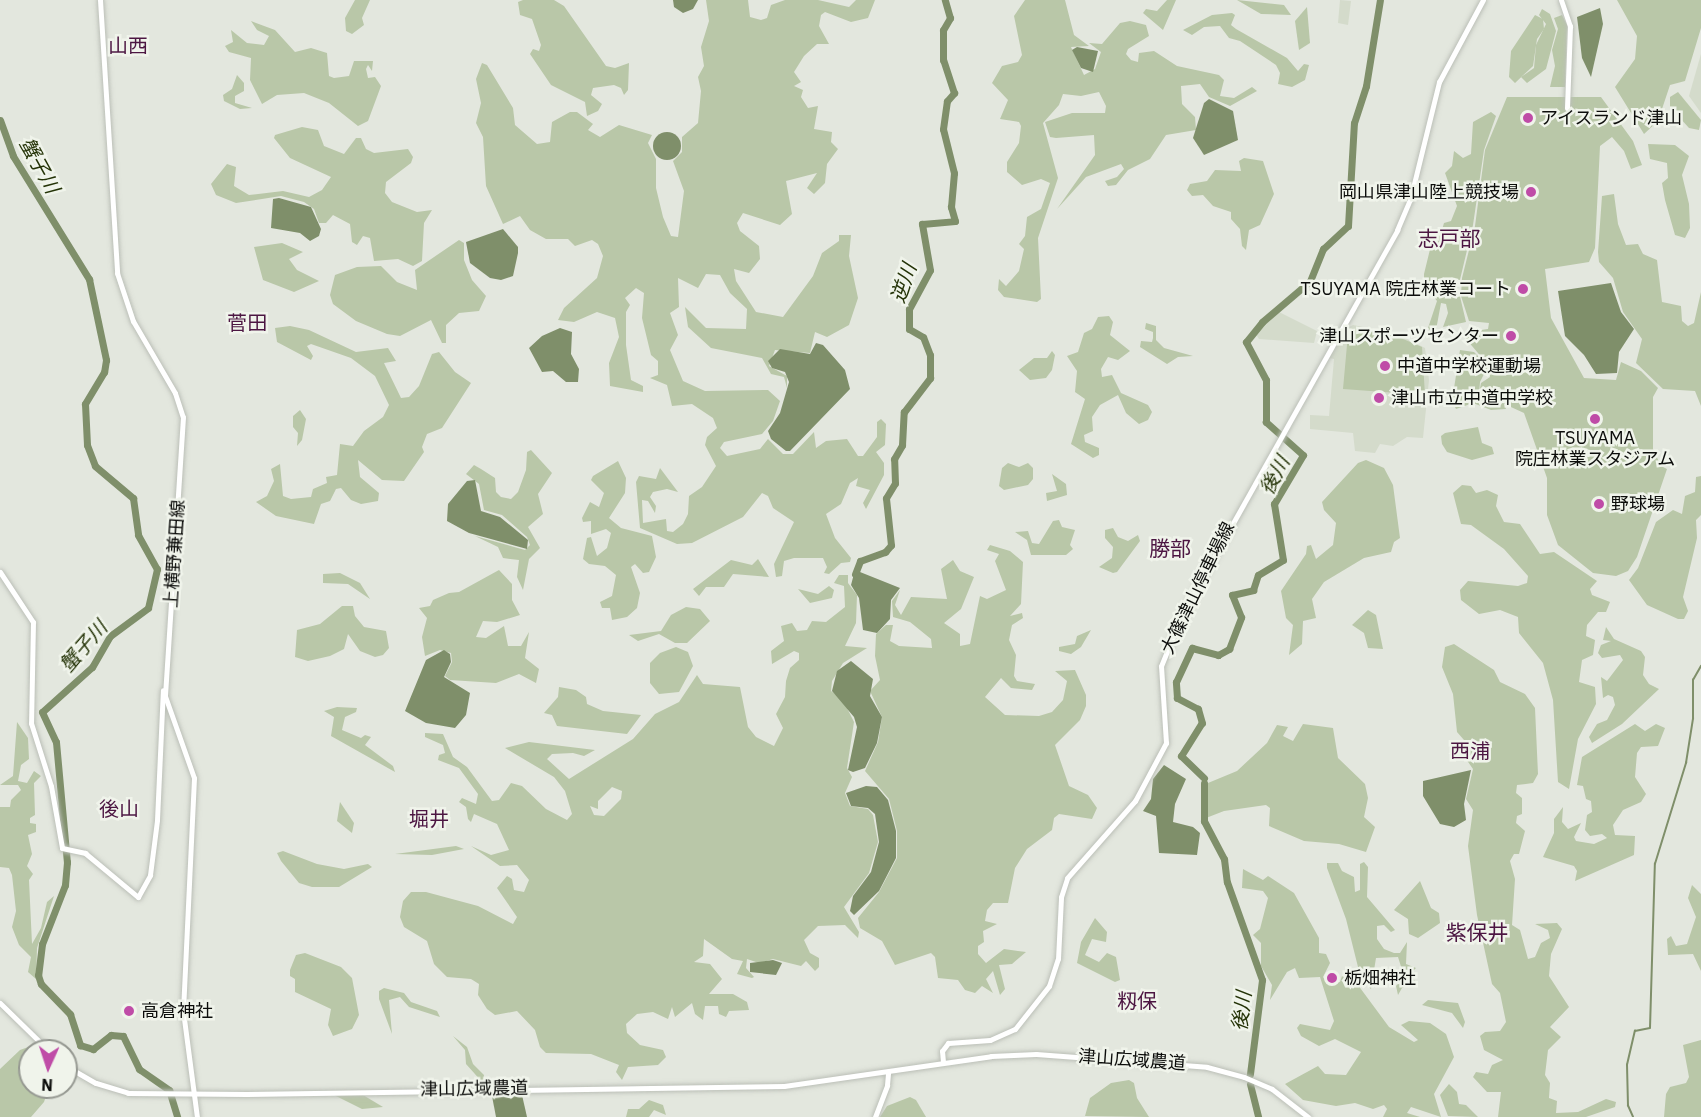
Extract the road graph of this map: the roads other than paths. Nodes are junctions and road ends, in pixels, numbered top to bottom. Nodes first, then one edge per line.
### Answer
1 (100, 0) edge
2 (1484, 0) edge
3 (1562, 0) edge
4 (1568, 108) dead end
5 (0, 572) edge
6 (165, 686) junction
7 (0, 1003) edge
8 (37, 1039) edge
9 (943, 1062) junction
10 (78, 1072) edge
11 (888, 1073) junction
12 (194, 1094) junction
13 (197, 1117) edge
14 (875, 1117) edge
15 (1308, 1117) edge

1 - 6 main road, 上横野兼田線
2 - 9 main road, 大篠津山停車場線
3 - 4 main road
5 - 6 main road
6 - 12 main road, 上横野兼田線
7 - 8 main road
9 - 11 main road
9 - 15 main road, 津山広域農道
10 - 12 main road, 津山広域農道
11 - 12 main road, 津山広域農道
11 - 14 main road
12 - 13 main road, 上横野兼田線

